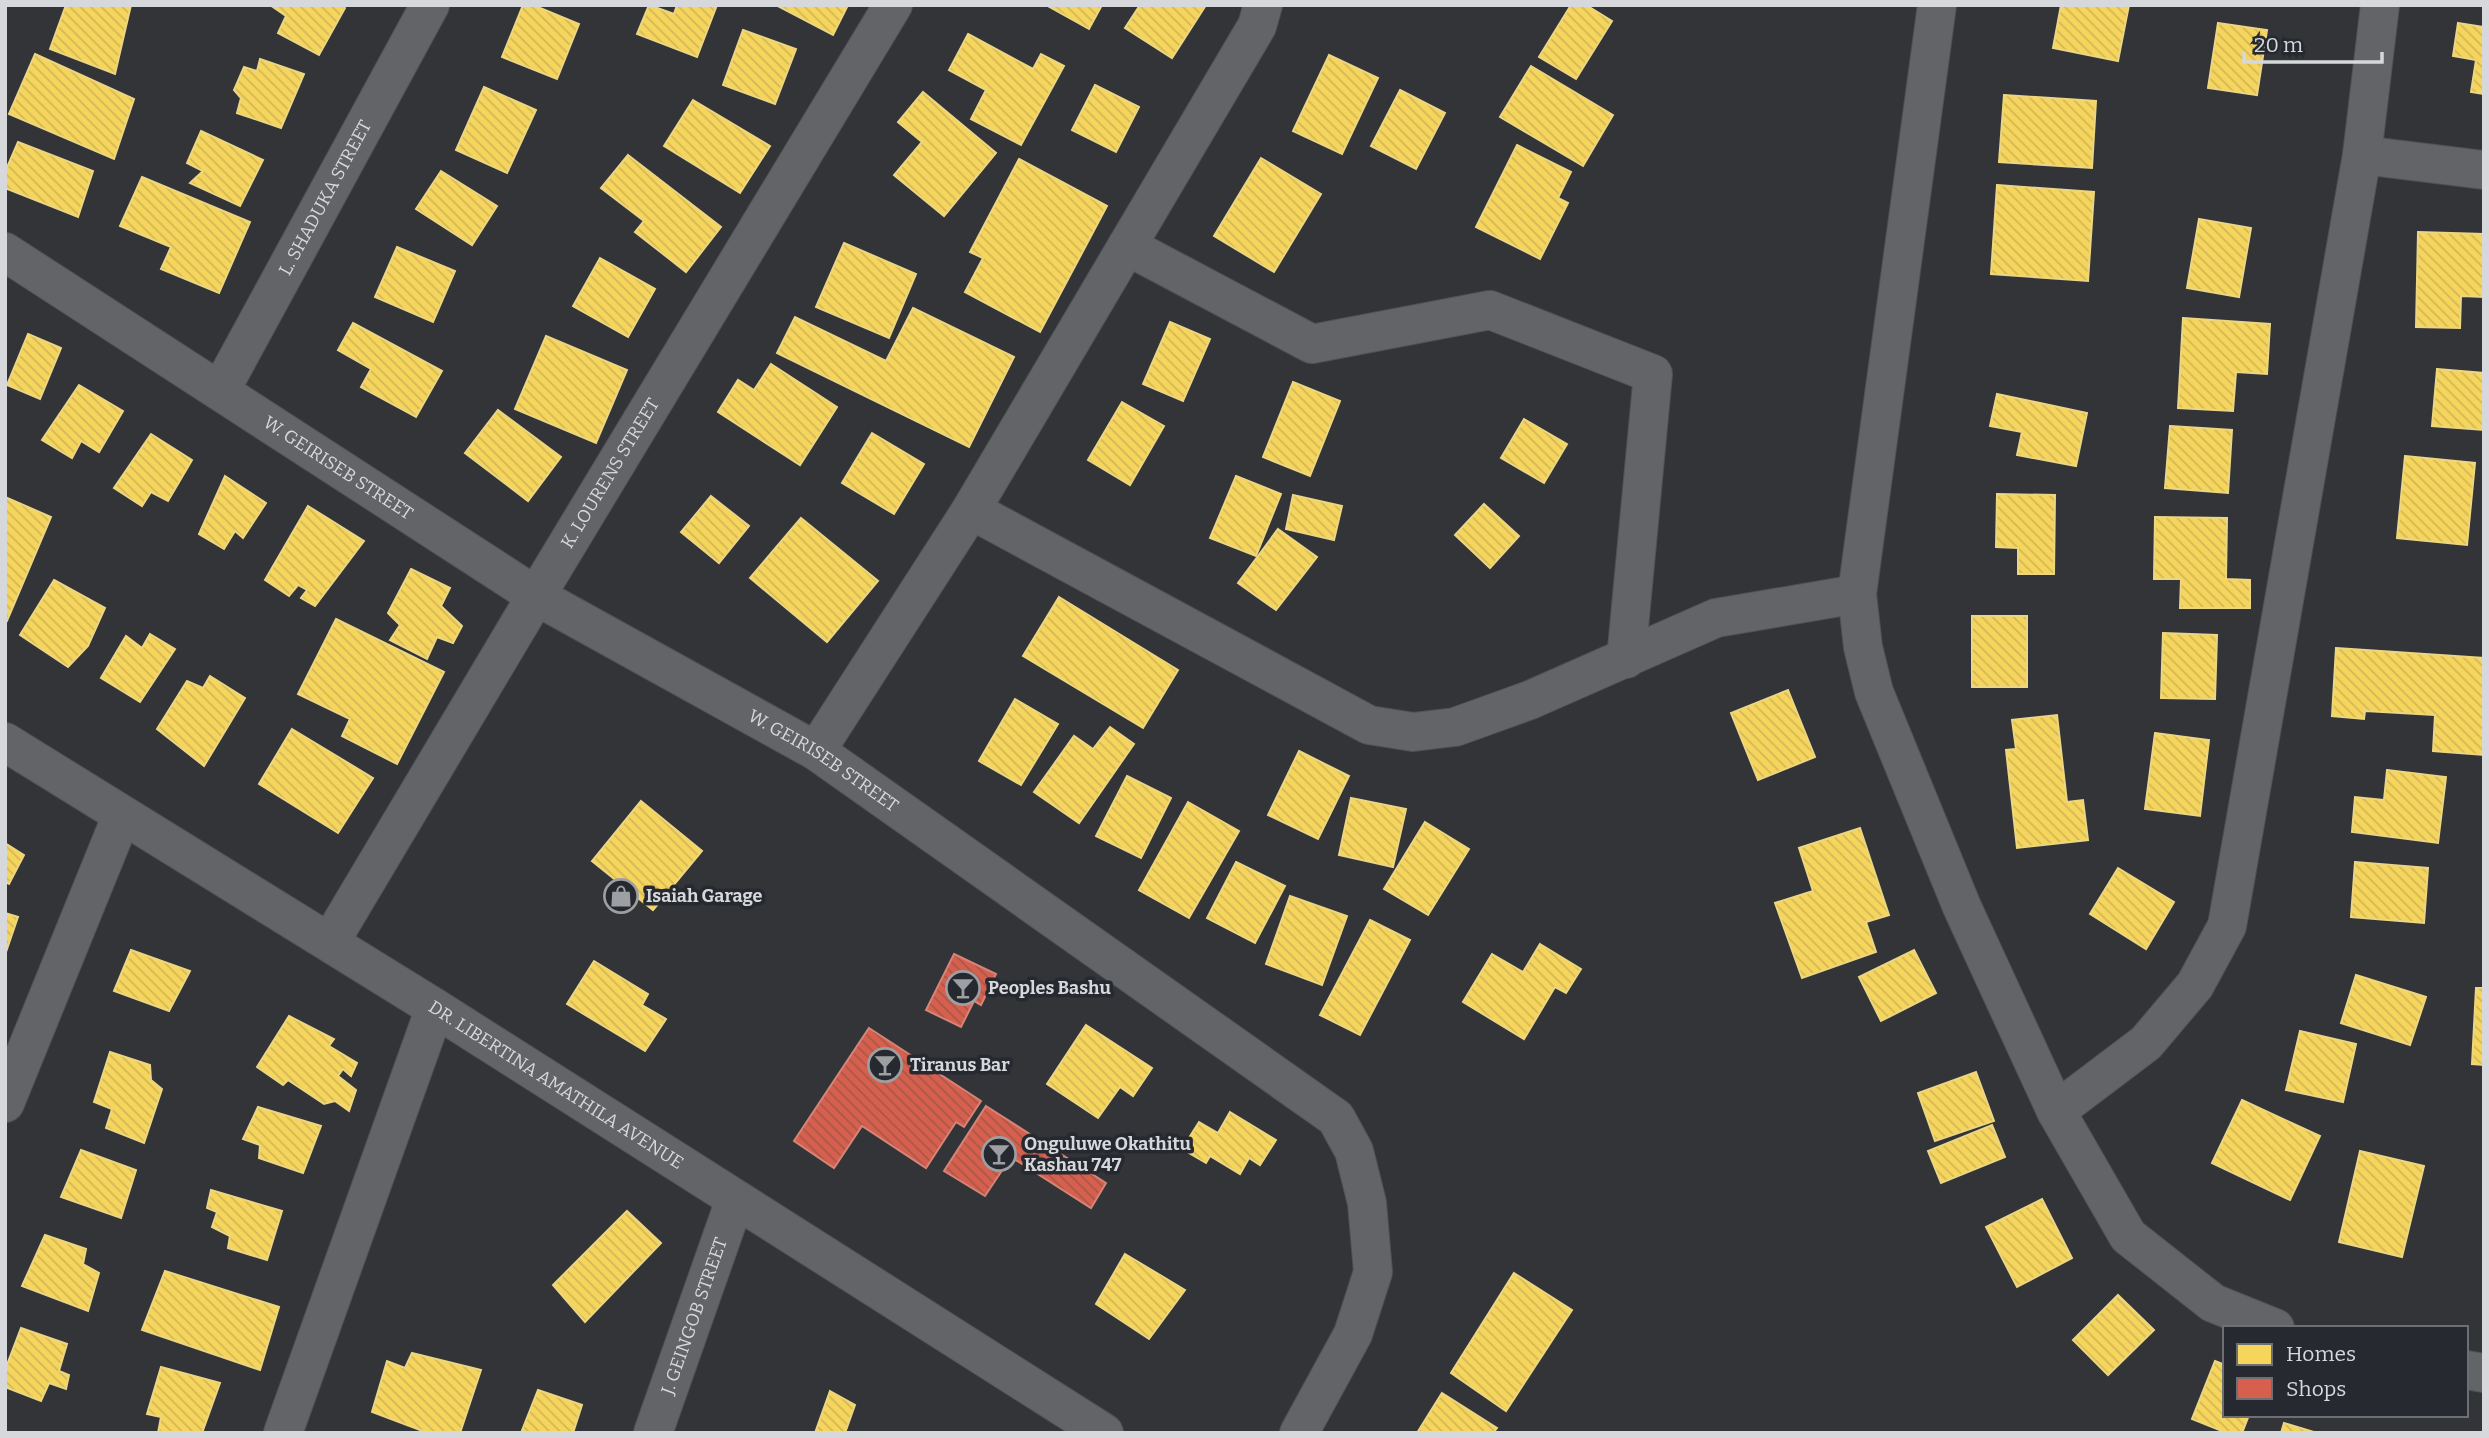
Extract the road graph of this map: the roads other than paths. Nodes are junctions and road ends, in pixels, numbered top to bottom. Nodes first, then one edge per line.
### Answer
1 (430, 5) edge
2 (893, 5) edge
3 (1263, 5) edge
4 (1937, 5) edge
5 (2380, 5) edge
6 (2362, 155) junction
7 (2484, 170) edge
8 (1127, 246) junction
9 (5, 252) edge
10 (220, 391) junction
11 (971, 510) junction
12 (1857, 594) junction
13 (536, 596) junction
14 (1626, 659) junction
15 (5, 742) edge
16 (816, 751) junction
17 (122, 814) junction
18 (330, 942) junction
19 (435, 1008) junction
20 (5, 1103) edge
21 (2056, 1111) junction
22 (735, 1200) junction
23 (2271, 1326) edge
24 (1097, 1431) edge
25 (283, 1433) edge
26 (653, 1433) edge
27 (1298, 1433) edge

1 - 10 street, L. SHADUKA STREET
2 - 13 street, K. LOURENS STREET
3 - 8 street
4 - 12 street
5 - 6 street
6 - 7 street
6 - 21 street
8 - 11 street
8 - 14 street
9 - 10 street, W. GEIRISEB STREET
10 - 13 street, W. GEIRISEB STREET
11 - 14 street
11 - 16 street
12 - 14 street
12 - 21 street
13 - 16 street, W. GEIRISEB STREET
13 - 18 street, K. LOURENS STREET
15 - 17 street, DR. LIBERTINA AMATHILA AVENUE
16 - 27 street, W. GEIRISEB STREET
17 - 18 street, DR. LIBERTINA AMATHILA AVENUE
17 - 20 street
18 - 19 street, DR. LIBERTINA AMATHILA AVENUE
19 - 22 street, DR. LIBERTINA AMATHILA AVENUE
19 - 25 street
21 - 23 street
22 - 24 street, DR. LIBERTINA AMATHILA AVENUE
22 - 26 street, J. GEINGOB STREET

